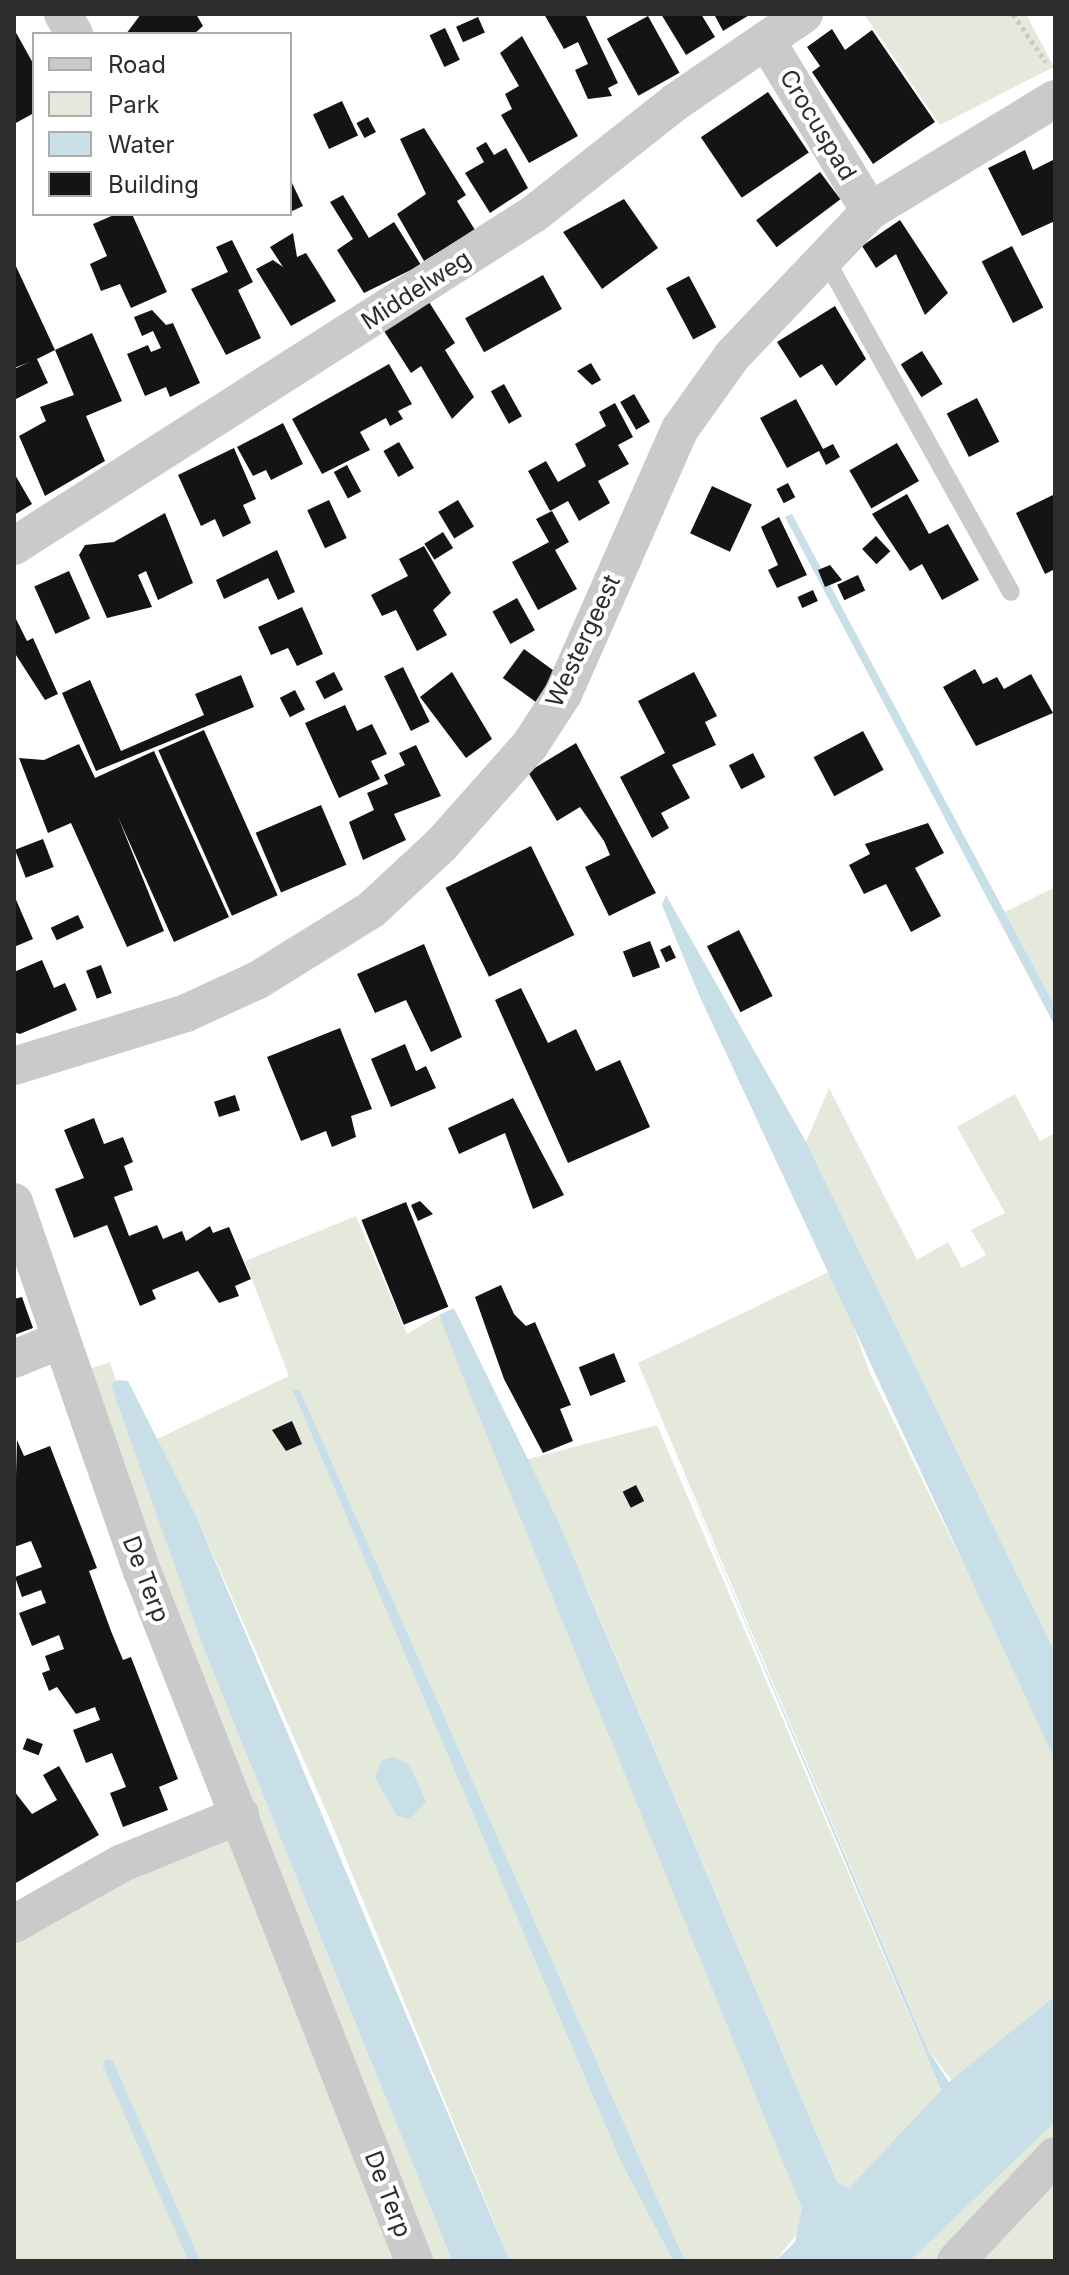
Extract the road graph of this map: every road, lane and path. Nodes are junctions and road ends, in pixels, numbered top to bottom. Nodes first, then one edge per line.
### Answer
1 (63, 14) edge
2 (804, 14) edge
3 (1013, 14) edge
4 (73, 32) edge
5 (766, 40) junction
6 (1053, 85) edge
7 (870, 211) junction
8 (825, 258) junction
9 (14, 546) edge
10 (1011, 592) dead end
11 (14, 1066) edge
12 (14, 1202) edge
13 (60, 1340) junction
14 (14, 1359) edge
15 (240, 1815) junction
16 (14, 1924) edge
17 (1055, 2156) edge
18 (414, 2261) edge
19 (956, 2261) edge

1 - 4 street
2 - 5 street, Middelweg
3 - 6 path
5 - 7 street, Crocuspad
5 - 9 street, Middelweg
6 - 7 street, Westergeest
7 - 8 street, Westergeest
8 - 10 lane
8 - 11 street, Westergeest
12 - 13 street, De Terp
13 - 14 street
13 - 15 street, De Terp
15 - 16 street
15 - 18 street, De Terp
17 - 19 street

